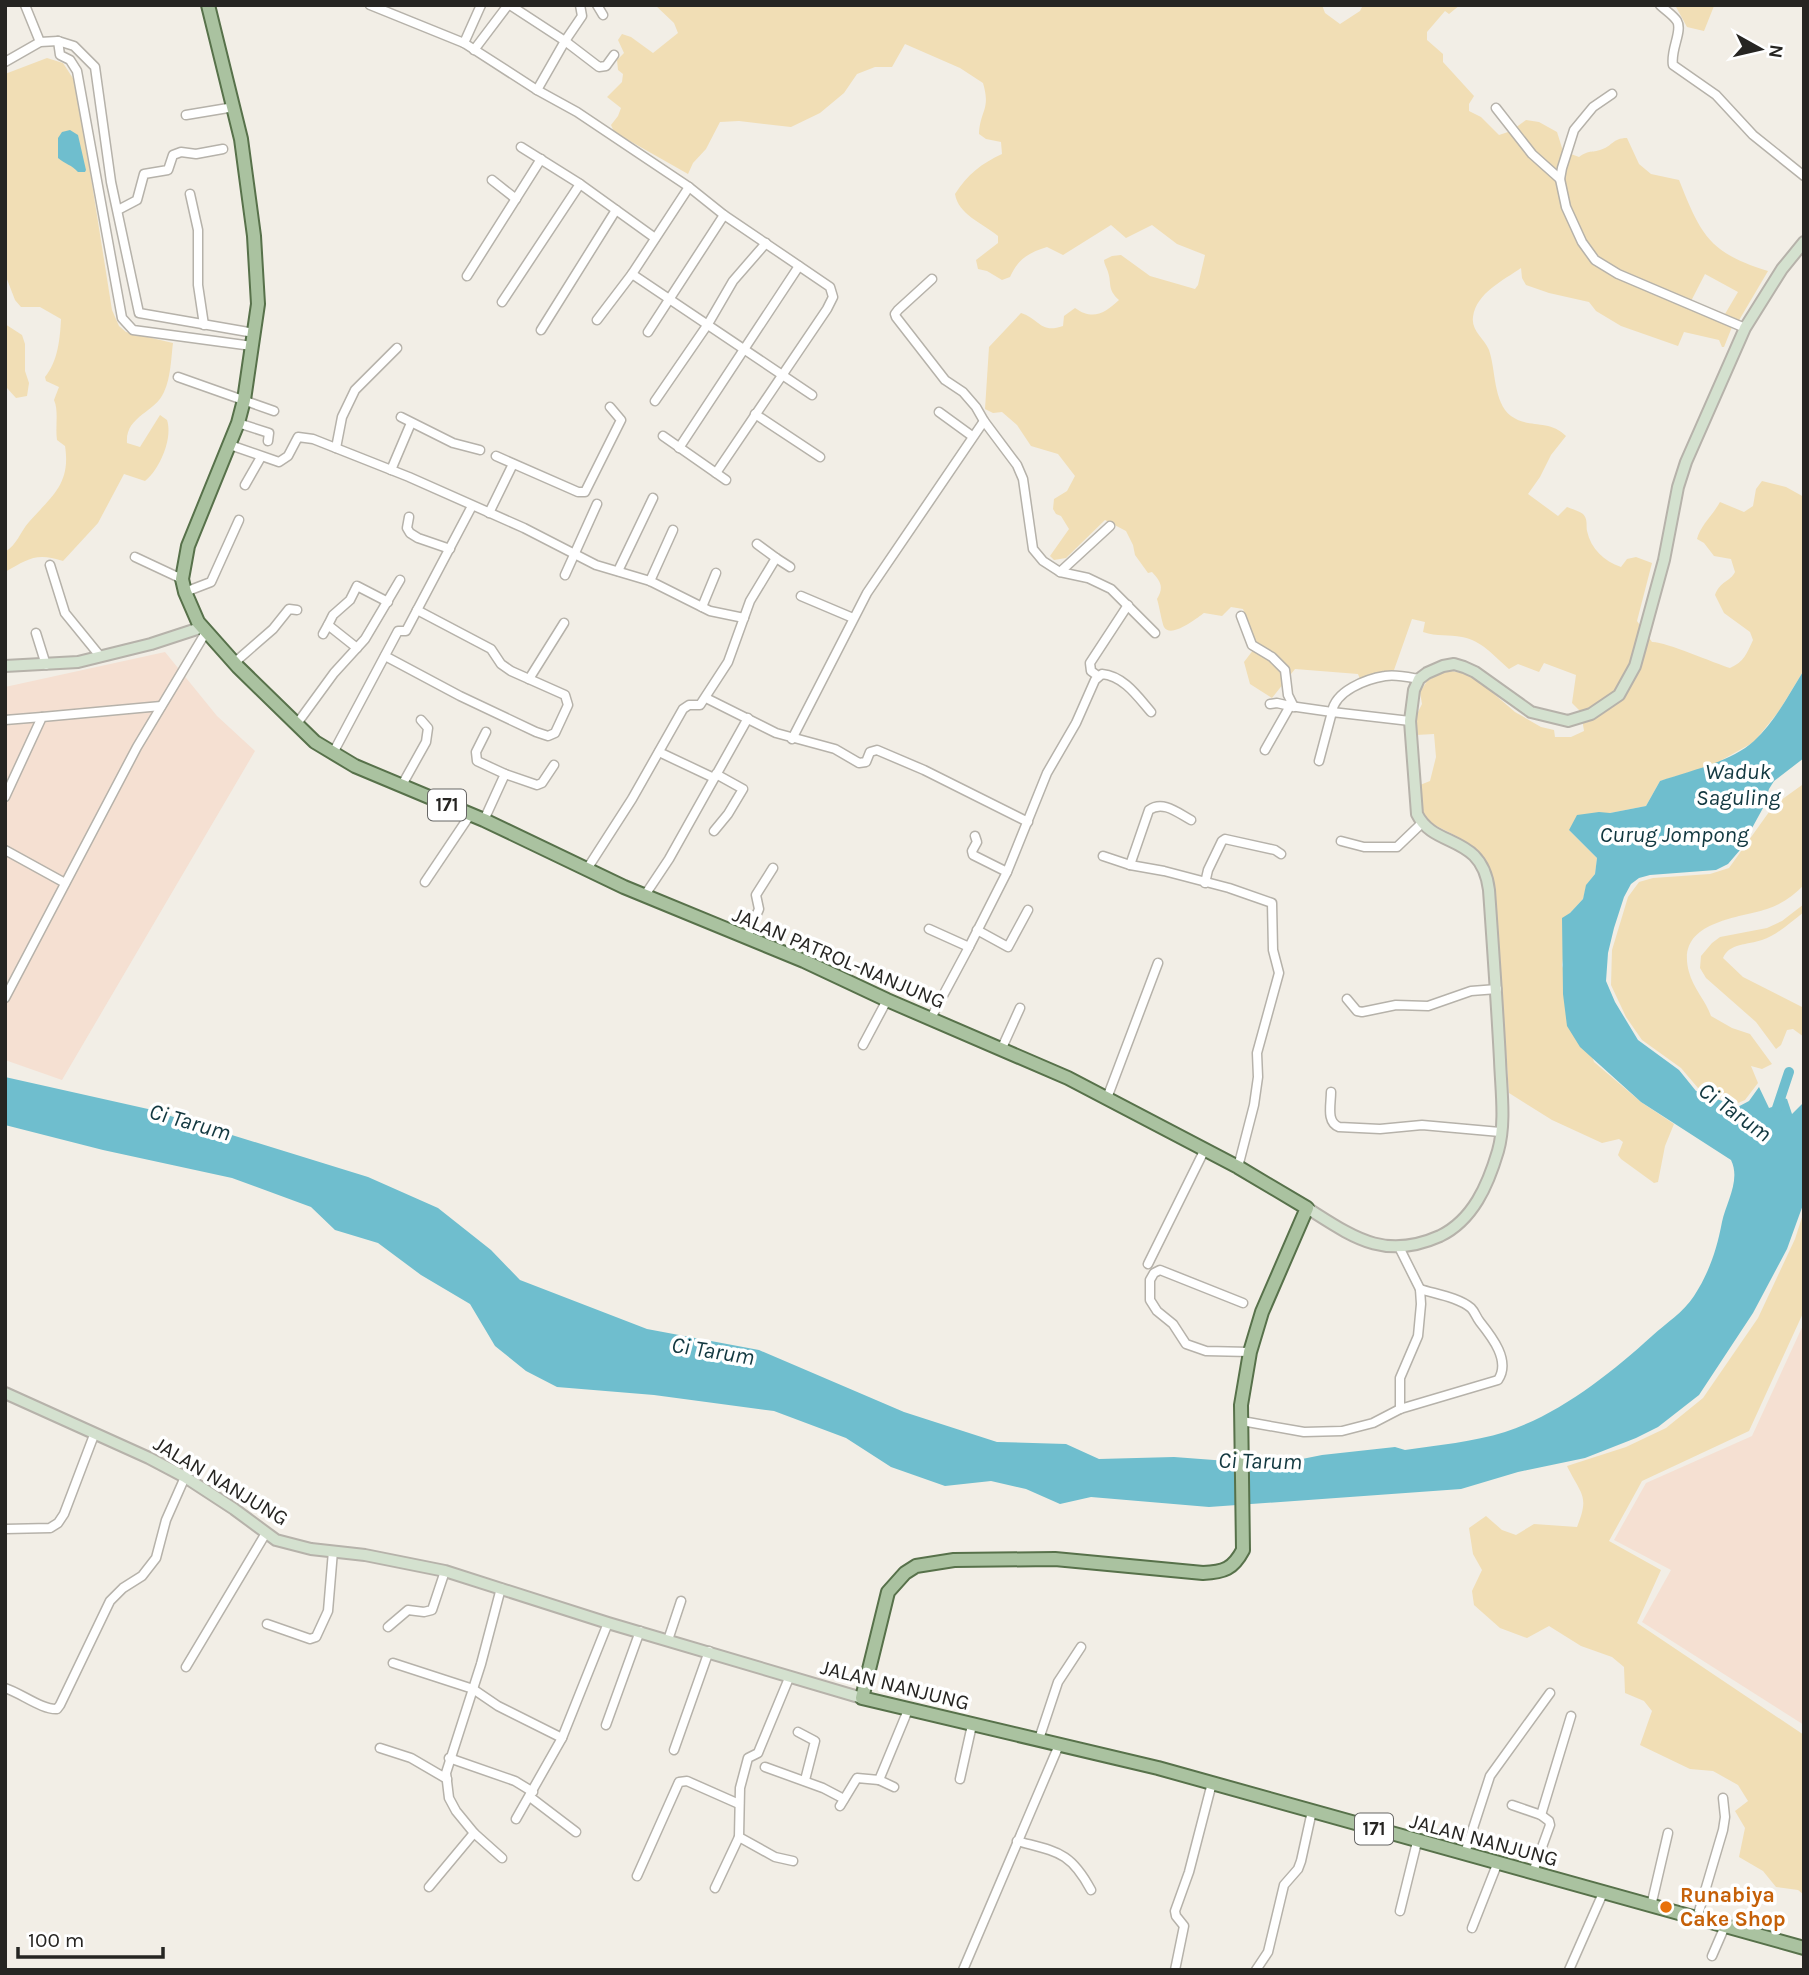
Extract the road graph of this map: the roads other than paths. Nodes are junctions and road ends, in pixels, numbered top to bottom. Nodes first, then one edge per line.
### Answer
1 (25, 5) edge
2 (208, 5) edge
3 (370, 5) edge
4 (481, 5) edge
5 (509, 5) edge
6 (580, 5) edge
7 (597, 5) edge
8 (1660, 5) edge
9 (603, 15) dead end
10 (58, 41) junction
11 (565, 41) junction
12 (40, 42) junction
13 (464, 43) junction
14 (474, 50) junction
15 (614, 55) dead end
16 (5, 62) edge
17 (537, 90) junction
18 (1612, 94) dead end
19 (234, 107) junction
20 (1496, 107) dead end
21 (186, 115) dead end
22 (521, 146) dead end
23 (223, 149) dead end
24 (541, 159) junction
25 (1804, 176) edge
26 (492, 180) dead end
27 (1560, 180) junction
28 (580, 184) junction
29 (689, 187) junction
30 (190, 194) dead end
31 (516, 199) junction
32 (118, 210) junction
33 (616, 210) junction
34 (724, 215) junction
35 (655, 238) junction
36 (1804, 242) edge
37 (766, 243) junction
38 (800, 266) junction
39 (632, 274) junction
40 (467, 276) dead end
41 (932, 279) dead end
42 (670, 299) junction
43 (502, 302) dead end
44 (597, 320) dead end
45 (708, 324) junction
46 (204, 325) junction
47 (1745, 328) junction
48 (541, 330) dead end
49 (648, 332) dead end
50 (253, 340) junction
51 (397, 348) dead end
52 (745, 349) junction
53 (781, 375) junction
54 (178, 377) dead end
55 (812, 395) dead end
56 (244, 400) junction
57 (655, 401) dead end
58 (610, 407) dead end
59 (274, 411) dead end
60 (939, 412) dead end
61 (755, 414) junction
62 (418, 416) dead end
63 (401, 418) dead end
64 (984, 421) junction
65 (238, 423) junction
66 (413, 424) junction
67 (663, 436) dead end
68 (972, 436) junction
69 (268, 441) dead end
70 (230, 445) junction
71 (336, 448) junction
72 (679, 448) junction
73 (480, 450) dead end
74 (496, 456) dead end
75 (261, 457) junction
76 (820, 457) dead end
77 (513, 464) junction
78 (391, 470) junction
79 (716, 473) junction
80 (726, 480) dead end
81 (245, 485) dead end
82 (653, 498) dead end
83 (597, 504) dead end
84 (472, 506) junction
85 (489, 513) junction
86 (409, 517) dead end
87 (239, 520) dead end
88 (1110, 526) dead end
89 (673, 530) dead end
90 (757, 544) dead end
91 (450, 549) junction
92 (575, 553) junction
93 (135, 558) dead end
94 (776, 558) junction
95 (50, 565) dead end
96 (790, 568) dead end
97 (618, 571) junction
98 (1059, 572) junction
99 (716, 573) dead end
100 (565, 575) dead end
101 (400, 580) dead end
102 (650, 581) junction
103 (184, 586) junction
104 (801, 596) dead end
105 (388, 602) junction
106 (1128, 605) junction
107 (702, 607) junction
108 (297, 610) dead end
109 (417, 610) junction
110 (1241, 616) dead end
111 (744, 618) junction
112 (853, 618) junction
113 (564, 623) dead end
114 (328, 625) junction
115 (205, 629) junction
116 (36, 633) dead end
117 (1155, 633) dead end
118 (323, 634) dead end
119 (357, 648) junction
120 (100, 656) junction
121 (385, 656) junction
122 (234, 663) junction
123 (46, 665) junction
124 (5, 666) edge
125 (1098, 676) junction
126 (529, 679) junction
127 (1419, 679) junction
128 (706, 698) junction
129 (1270, 704) dead end
130 (160, 706) junction
131 (1292, 707) junction
132 (1151, 712) dead end
133 (1332, 712) junction
134 (42, 717) junction
135 (748, 718) junction
136 (5, 720) edge
137 (421, 720) dead end
138 (1410, 721) junction
139 (296, 725) junction
140 (486, 732) dead end
141 (792, 738) junction
142 (1265, 750) dead end
143 (659, 752) junction
144 (333, 753) junction
145 (1319, 761) dead end
146 (554, 765) dead end
147 (505, 775) junction
148 (715, 776) junction
149 (402, 785) junction
150 (743, 789) junction
151 (752, 794) dead end
152 (5, 797) edge
153 (471, 815) junction
154 (484, 820) junction
155 (1191, 820) dead end
156 (1028, 822) junction
157 (1422, 824) junction
158 (714, 831) dead end
159 (975, 836) dead end
160 (1341, 841) dead end
161 (5, 850) edge
162 (1280, 854) dead end
163 (1103, 856) dead end
164 (1130, 865) junction
165 (773, 868) dead end
166 (587, 869) junction
167 (1007, 872) junction
168 (425, 882) dead end
169 (65, 883) junction
170 (1205, 883) junction
171 (645, 895) junction
172 (1028, 910) dead end
173 (929, 929) dead end
174 (977, 930) junction
175 (747, 937) junction
176 (969, 947) junction
177 (1158, 963) dead end
178 (1497, 989) junction
179 (5, 998) edge
180 (1347, 999) dead end
181 (887, 1000) junction
182 (1020, 1008) dead end
183 (931, 1018) junction
184 (863, 1045) dead end
185 (1001, 1050) junction
186 (1331, 1092) dead end
187 (1107, 1098) junction
188 (1500, 1132) junction
189 (1205, 1149) junction
190 (1238, 1167) junction
191 (1307, 1208) junction
192 (1399, 1247) junction
193 (1148, 1264) dead end
194 (1420, 1289) junction
195 (1243, 1303) dead end
196 (1250, 1352) junction
197 (5, 1393) edge
198 (1400, 1409) junction
199 (1242, 1425) junction
200 (94, 1435) junction
201 (185, 1477) junction
202 (5, 1529) edge
203 (267, 1533) junction
204 (332, 1551) junction
205 (445, 1571) junction
206 (502, 1588) junction
207 (681, 1601) dead end
208 (608, 1623) junction
209 (267, 1624) dead end
210 (388, 1627) dead end
211 (640, 1631) junction
212 (668, 1640) junction
213 (1081, 1647) dead end
214 (709, 1651) junction
215 (393, 1663) dead end
216 (186, 1667) dead end
217 (789, 1678) junction
218 (5, 1688) edge
219 (473, 1689) junction
220 (1550, 1693) dead end
221 (862, 1698) junction
222 (908, 1710) junction
223 (1571, 1716) dead end
224 (606, 1725) dead end
225 (972, 1725) junction
226 (798, 1732) dead end
227 (562, 1738) junction
228 (1039, 1739) junction
229 (1059, 1745) junction
230 (380, 1748) dead end
231 (674, 1750) dead end
232 (449, 1759) junction
233 (765, 1767) dead end
234 (447, 1779) junction
235 (960, 1779) dead end
236 (805, 1780) junction
237 (879, 1780) junction
238 (1212, 1783) junction
239 (894, 1787) dead end
240 (532, 1795) junction
241 (1723, 1798) dead end
242 (739, 1804) junction
243 (1512, 1805) dead end
244 (1312, 1811) junction
245 (1541, 1815) junction
246 (516, 1819) dead end
247 (576, 1832) dead end
248 (474, 1833) junction
249 (1668, 1833) dead end
250 (739, 1837) junction
251 (1017, 1840) junction
252 (1417, 1842) junction
253 (1465, 1853) junction
254 (502, 1858) dead end
255 (793, 1860) dead end
256 (1498, 1862) junction
257 (1533, 1872) junction
258 (637, 1875) dead end
259 (429, 1887) dead end
260 (715, 1888) dead end
261 (1091, 1890) dead end
262 (1603, 1893) junction
263 (1651, 1906) junction
264 (1399, 1911) dead end
265 (1697, 1918) junction
266 (1725, 1926) junction
267 (1472, 1928) dead end
268 (1804, 1948) edge
269 (1712, 1956) dead end
270 (963, 1970) edge
271 (1175, 1970) edge
272 (1256, 1970) edge
273 (1569, 1970) edge

1 - 12 street
2 - 19 main road
3 - 13 street
4 - 13 street
5 - 11 street
5 - 14 street
6 - 11 street
7 - 9 street
8 - 25 street
10 - 12 street
10 - 32 street
10 - 50 street
11 - 15 street
11 - 17 street
12 - 16 street
13 - 14 street
14 - 17 street
17 - 29 street
18 - 27 street
19 - 21 street
19 - 50 main road
20 - 27 street
22 - 24 street
23 - 32 street
24 - 28 street
24 - 31 street
26 - 31 street
27 - 47 street
28 - 33 street
28 - 43 street
29 - 34 street
29 - 35 street
30 - 46 street
31 - 40 street
32 - 46 street
33 - 35 street
33 - 48 street
34 - 37 street
34 - 42 street
35 - 39 street
36 - 47 street
37 - 38 street
37 - 45 street
38 - 52 street
38 - 53 street
39 - 42 street
39 - 44 street
41 - 64 street
42 - 45 street
42 - 49 street
45 - 52 street
45 - 57 street
46 - 50 street
47 - 127 street
50 - 56 main road
51 - 71 street
52 - 53 street
52 - 72 street
53 - 55 street
53 - 61 street
54 - 56 street
56 - 59 street
56 - 65 main road
58 - 77 street
60 - 68 street
61 - 76 street
61 - 79 street
62 - 66 street
63 - 66 street
64 - 68 street
64 - 98 street
65 - 69 street
65 - 70 main road
66 - 73 street
66 - 78 street
67 - 72 street
68 - 112 street
70 - 75 street
70 - 103 main road
71 - 75 street
71 - 78 street
72 - 79 street
74 - 77 street
75 - 81 street
77 - 85 street
78 - 84 street
79 - 80 street
82 - 97 street
83 - 92 street
84 - 85 street
84 - 91 street
85 - 92 street
86 - 91 street
87 - 103 street
88 - 98 street
89 - 102 street
90 - 94 street
91 - 109 street
92 - 97 street
92 - 100 street
93 - 103 street
94 - 96 street
94 - 111 street
95 - 120 street
97 - 102 street
98 - 106 street
99 - 107 street
101 - 105 street
102 - 107 street
103 - 115 main road, JALAN PATROL-NANJUNG / 171
104 - 112 street
105 - 114 street
105 - 119 street
106 - 117 street
106 - 125 street
107 - 111 street
108 - 122 street
109 - 121 street
109 - 126 street
110 - 131 street
111 - 128 street
112 - 141 street
113 - 126 street
114 - 118 street
114 - 119 street
115 - 120 street
115 - 122 main road, JALAN PATROL-NANJUNG / 171
115 - 130 street
116 - 123 street
119 - 139 street
120 - 123 street
121 - 126 street
121 - 144 street
122 - 139 main road, JALAN PATROL-NANJUNG / 171
123 - 124 street
125 - 132 street
125 - 156 street
127 - 133 street
127 - 138 street
128 - 135 street
128 - 143 street
129 - 131 street
130 - 134 street
130 - 169 street
131 - 133 street
131 - 142 street
133 - 138 street
133 - 145 street
134 - 136 street
134 - 152 street
135 - 141 street
135 - 148 street
137 - 149 street
138 - 157 street
139 - 144 main road, JALAN PATROL-NANJUNG / 171
140 - 147 street
141 - 156 street
143 - 148 street
143 - 166 street
144 - 149 main road, JALAN PATROL-NANJUNG / 171
146 - 147 street
147 - 154 street
148 - 150 street
148 - 171 street
149 - 153 main road, JALAN PATROL-NANJUNG / 171
150 - 151 street
150 - 158 street
153 - 154 main road, JALAN PATROL-NANJUNG / 171
153 - 168 street
154 - 166 main road, JALAN PATROL-NANJUNG / 171
155 - 164 street
156 - 167 street
157 - 160 street
157 - 178 street
159 - 167 street
161 - 169 street
162 - 170 street
163 - 164 street
164 - 170 street
165 - 175 street
166 - 171 main road, JALAN PATROL-NANJUNG / 171
167 - 174 street
169 - 179 street
170 - 190 street
171 - 175 main road, JALAN PATROL-NANJUNG / 171
172 - 174 street
173 - 176 street
174 - 176 street
175 - 181 main road, JALAN PATROL-NANJUNG / 171
176 - 183 street
177 - 187 street
178 - 180 street
178 - 188 street
181 - 183 main road, JALAN PATROL-NANJUNG / 171
181 - 184 street
182 - 185 street
183 - 185 main road, JALAN PATROL-NANJUNG / 171
185 - 187 main road, JALAN PATROL-NANJUNG / 171
186 - 188 street
187 - 189 main road, JALAN PATROL-NANJUNG / 171
188 - 192 street
189 - 190 main road, JALAN PATROL-NANJUNG / 171
189 - 193 street
190 - 191 main road, JALAN PATROL-NANJUNG / 171
191 - 192 street
191 - 196 main road
192 - 194 street
194 - 198 street
194 - 198 street
195 - 196 street
196 - 199 main road
197 - 200 street, JALAN NANJUNG / 171
198 - 199 street
199 - 221 main road
200 - 201 street, JALAN NANJUNG / 171
200 - 202 street
201 - 203 street, JALAN NANJUNG / 171
201 - 218 street
203 - 204 street, JALAN NANJUNG / 171
203 - 216 street
204 - 205 street, JALAN NANJUNG / 171
204 - 209 street
205 - 206 street, JALAN NANJUNG / 171
205 - 210 street
206 - 208 street, JALAN NANJUNG / 171
206 - 219 street
207 - 212 street
208 - 211 street, JALAN NANJUNG / 171
208 - 227 street
211 - 212 street, JALAN NANJUNG / 171
211 - 224 street
212 - 214 street, JALAN NANJUNG / 171
213 - 228 street
214 - 217 street, JALAN NANJUNG / 171
214 - 231 street
215 - 219 street
217 - 221 street, JALAN NANJUNG / 171
217 - 242 street
219 - 227 street
219 - 232 street
220 - 253 street
221 - 222 main road, JALAN NANJUNG / 171
222 - 225 main road, JALAN NANJUNG / 171
222 - 237 street
223 - 245 street
225 - 228 main road, JALAN NANJUNG / 171
225 - 235 street
226 - 236 street
227 - 240 street
228 - 229 main road, JALAN NANJUNG / 171
229 - 238 main road, JALAN NANJUNG / 171
229 - 251 street
230 - 234 street
232 - 234 street
232 - 240 street
233 - 236 street
234 - 248 street
236 - 237 street
237 - 239 street
238 - 244 main road, JALAN NANJUNG / 171
238 - 271 street
240 - 246 street
240 - 247 street
241 - 265 street
242 - 250 street
242 - 258 street
243 - 245 street
244 - 252 main road, JALAN NANJUNG / 171
244 - 272 street
245 - 257 street
248 - 254 street
248 - 259 street
249 - 263 street
250 - 255 street
250 - 260 street
251 - 261 street
251 - 270 street
252 - 253 main road, JALAN NANJUNG / 171
252 - 264 street
253 - 256 main road, JALAN NANJUNG / 171
256 - 257 main road, JALAN NANJUNG / 171
256 - 267 street
257 - 262 main road, JALAN NANJUNG / 171
262 - 263 main road, JALAN NANJUNG / 171
262 - 273 street
263 - 265 main road, JALAN NANJUNG / 171
265 - 266 main road, JALAN NANJUNG / 171
266 - 268 main road, JALAN NANJUNG / 171
266 - 269 street

